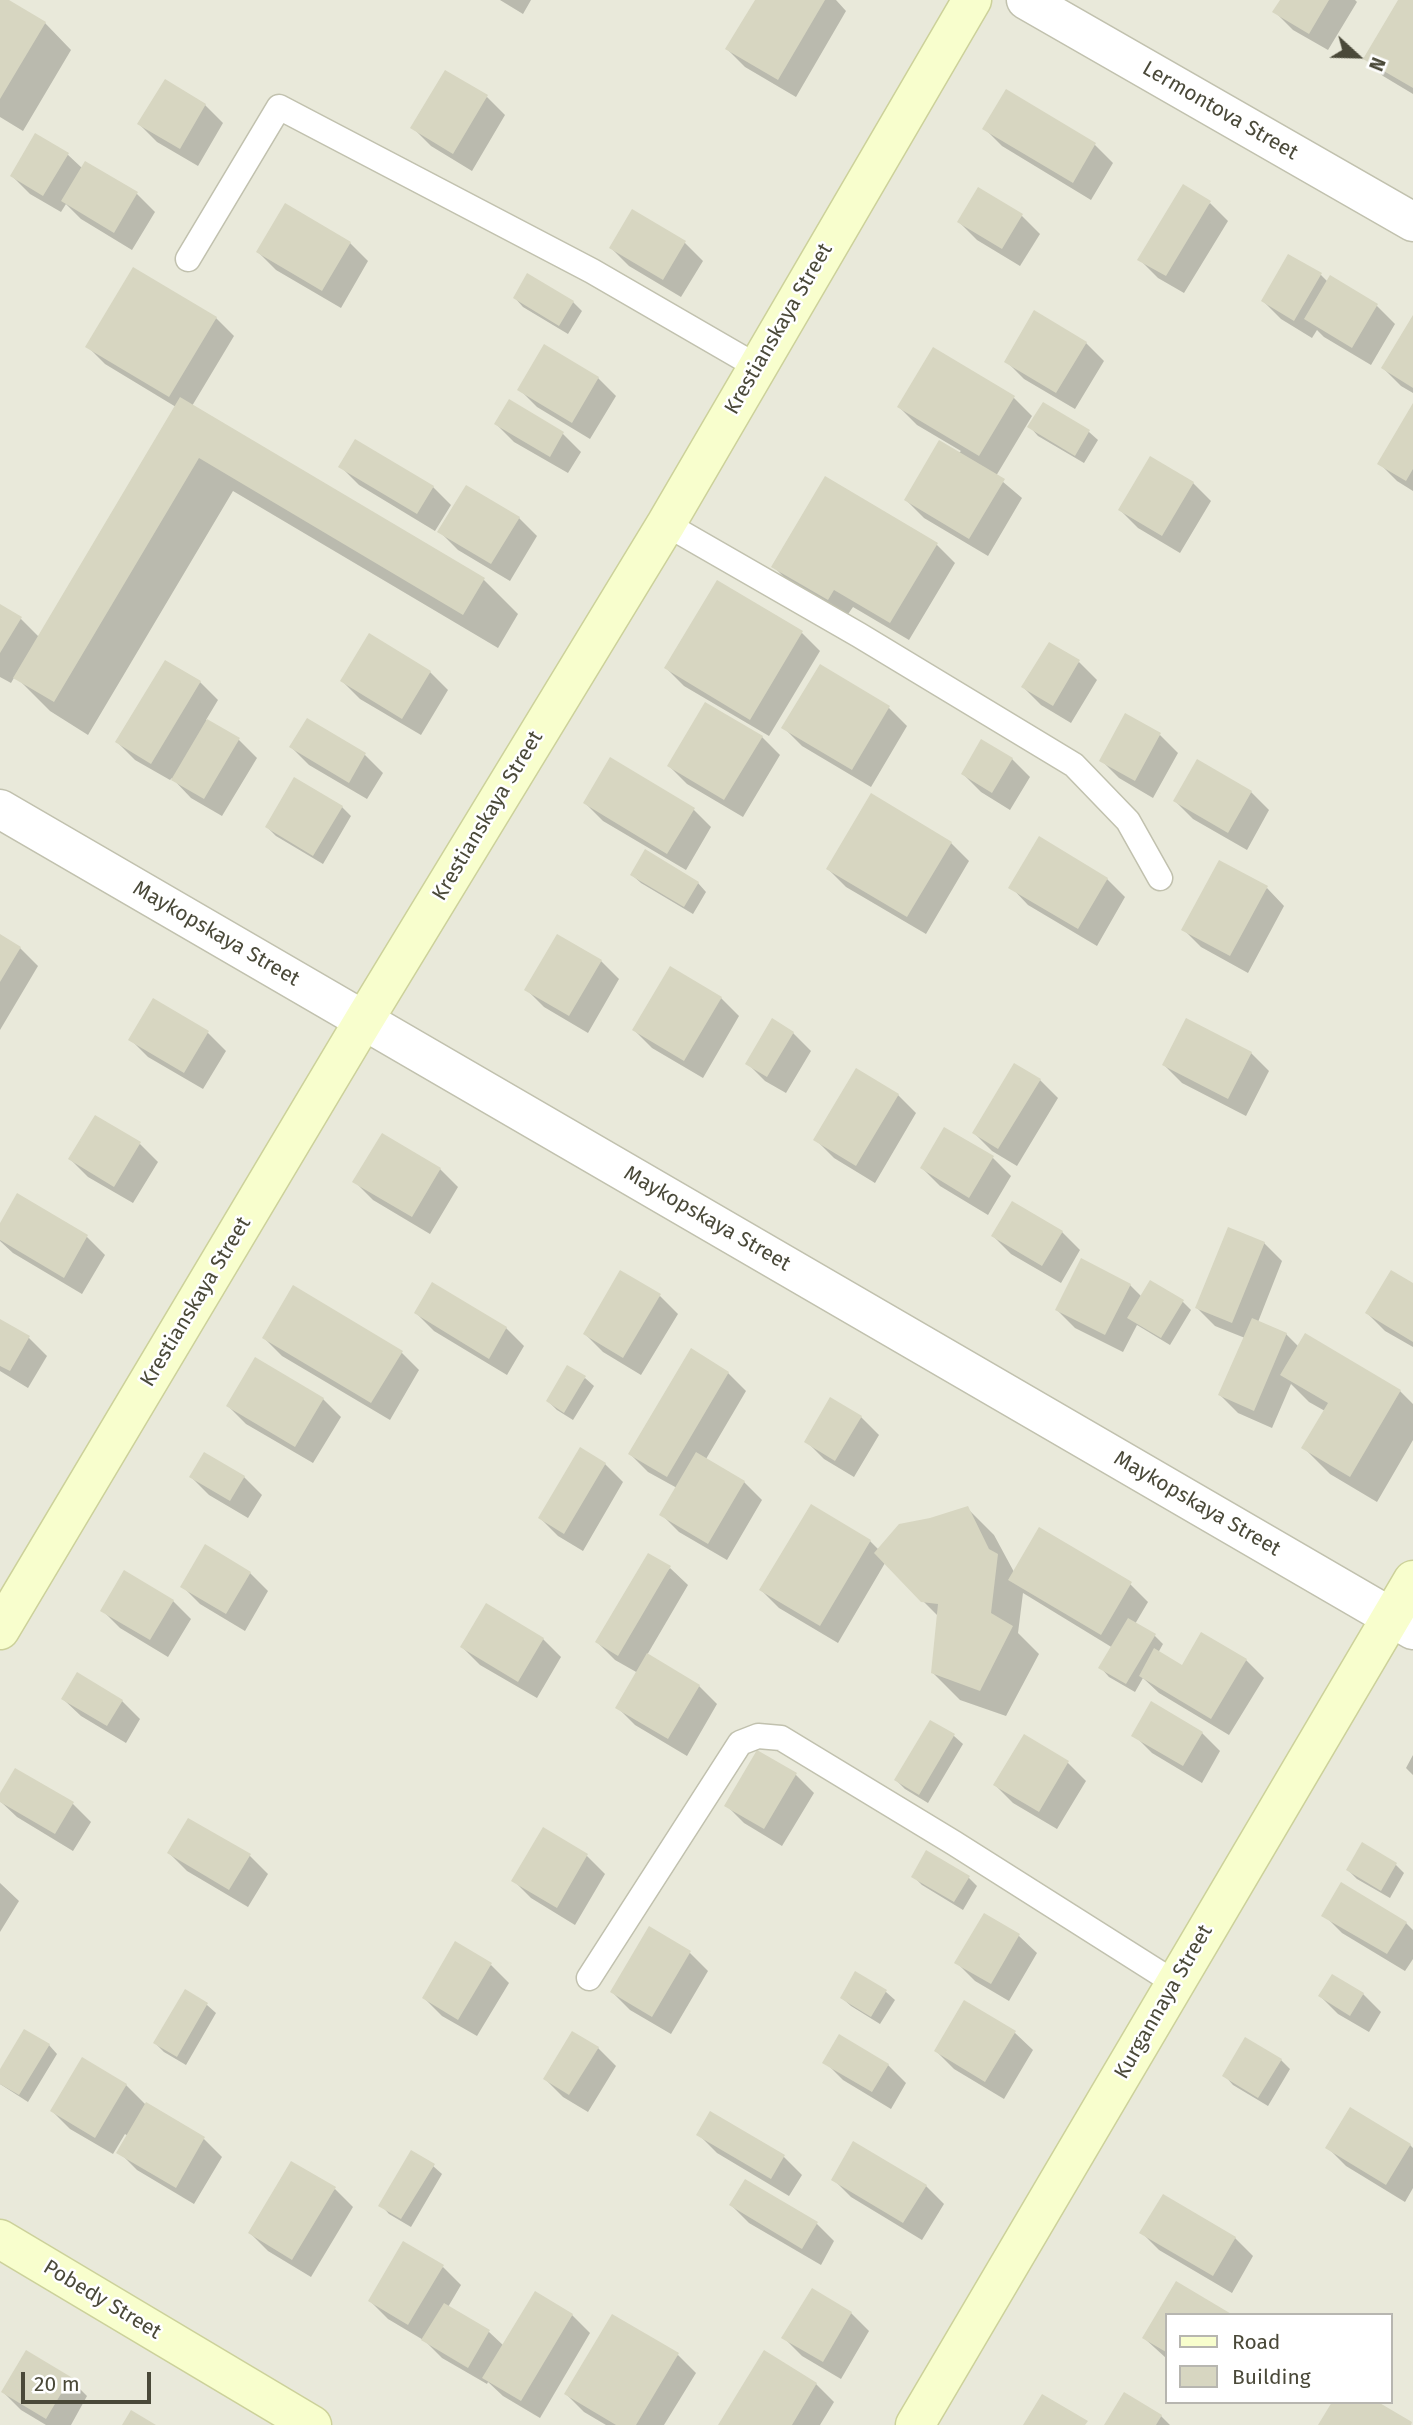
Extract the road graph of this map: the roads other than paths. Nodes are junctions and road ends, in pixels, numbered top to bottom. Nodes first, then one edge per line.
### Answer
1 (972, 0) edge
2 (1026, 0) edge
3 (1413, 222) edge
4 (188, 259) dead end
5 (756, 366) junction
6 (666, 524) junction
7 (0, 809) edge
8 (1160, 878) dead end
9 (364, 1020) junction
10 (1413, 1580) edge
11 (1402, 1623) edge
12 (0, 1630) edge
13 (589, 1978) dead end
14 (1175, 1983) junction
15 (0, 2239) edge
16 (312, 2425) edge
17 (915, 2425) edge

1 - 5 street, Krestianskaya Street
2 - 3 street, Lermontova Street
4 - 5 lane
5 - 6 street, Krestianskaya Street
6 - 8 lane
6 - 9 street, Krestianskaya Street
7 - 9 street, Maykopskaya Street
9 - 11 street, Maykopskaya Street
9 - 12 street, Krestianskaya Street
10 - 11 street, Kurgannaya Street
11 - 14 street, Kurgannaya Street
13 - 14 lane
14 - 17 street, Kurgannaya Street
15 - 16 street, Pobedy Street

